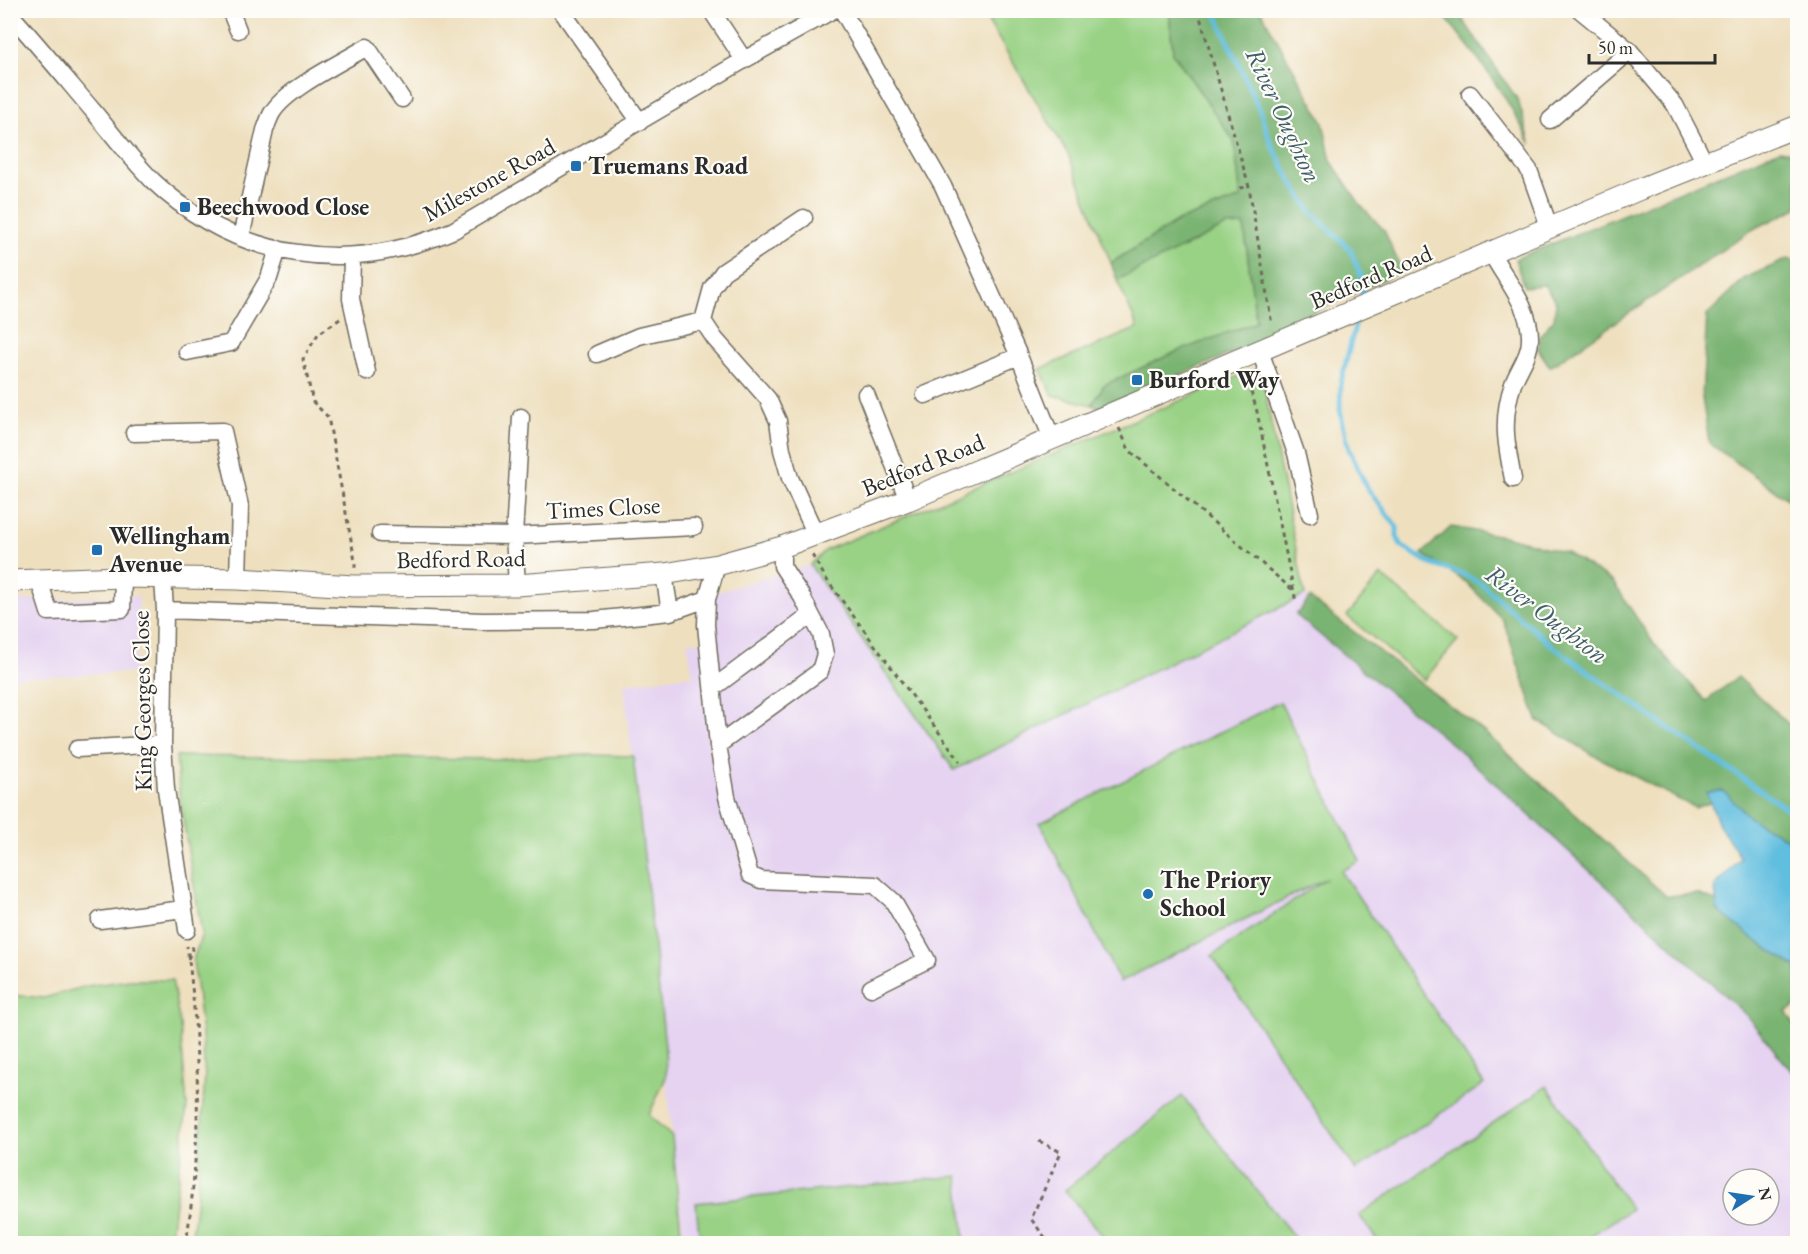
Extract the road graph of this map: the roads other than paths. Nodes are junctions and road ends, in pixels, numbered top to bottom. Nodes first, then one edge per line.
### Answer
1 (230, 10) edge
2 (561, 10) edge
3 (711, 10) edge
4 (833, 10) edge
5 (842, 10) edge
6 (1580, 10) edge
7 (10, 14) edge
8 (238, 30) dead end
9 (1630, 51) junction
10 (744, 60) junction
11 (1470, 94) dead end
12 (402, 99) dead end
13 (1550, 120) dead end
14 (640, 122) junction
15 (1797, 126) edge
16 (1705, 163) junction
17 (804, 218) dead end
18 (1550, 229) junction
19 (241, 237) junction
20 (278, 249) junction
21 (1492, 254) junction
22 (352, 256) junction
23 (703, 321) junction
24 (1268, 348) junction
25 (187, 352) dead end
26 (597, 354) dead end
27 (1020, 356) junction
28 (367, 372) dead end
29 (866, 394) dead end
30 (924, 395) dead end
31 (521, 417) dead end
32 (134, 433) dead end
33 (1052, 439) junction
34 (1513, 479) dead end
35 (908, 500) junction
36 (1310, 514) dead end
37 (694, 527) dead end
38 (380, 534) dead end
39 (514, 536) junction
40 (810, 537) junction
41 (782, 547) junction
42 (717, 565) junction
43 (664, 574) junction
44 (123, 577) junction
45 (163, 578) junction
46 (238, 579) junction
47 (39, 580) junction
48 (10, 581) edge
49 (517, 585) junction
50 (707, 599) junction
51 (165, 610) junction
52 (670, 612) junction
53 (811, 615) junction
54 (713, 688) junction
55 (163, 744) junction
56 (718, 745) junction
57 (77, 749) dead end
58 (183, 909) junction
59 (100, 920) dead end
60 (187, 930) road end
61 (871, 988) dead end

1 - 8 street
2 - 14 street
3 - 10 street
4 - 10 street, Milestone Road
5 - 27 street
6 - 9 street
7 - 19 street, Milestone Road
9 - 13 street
9 - 16 street
10 - 14 street, Milestone Road
11 - 18 street
12 - 19 street
14 - 22 street, Milestone Road
15 - 16 main road, Bedford Road
16 - 18 main road, Bedford Road
17 - 23 street
18 - 21 main road, Bedford Road
19 - 20 street, Milestone Road
20 - 22 street, Milestone Road
20 - 25 street
21 - 24 main road, Bedford Road
21 - 34 street
22 - 28 street
23 - 26 street
23 - 40 street
24 - 33 main road, Bedford Road
24 - 36 street
27 - 30 street
27 - 33 street
29 - 35 street
31 - 39 street, Times Close
32 - 46 street
33 - 35 main road, Bedford Road
35 - 40 main road, Bedford Road
37 - 39 street, Times Close
38 - 39 street, Times Close
39 - 49 street, Times Close
40 - 41 main road, Bedford Road
41 - 42 main road, Bedford Road
41 - 53 street
42 - 43 main road, Bedford Road
42 - 50 street
43 - 49 main road, Bedford Road
43 - 52 street
44 - 45 main road, Bedford Road
44 - 47 main road, Bedford Road
44 - 47 street
45 - 46 main road, Bedford Road
45 - 51 street, King Georges Close
46 - 49 main road, Bedford Road
47 - 48 main road, Bedford Road
50 - 52 street
50 - 54 street
51 - 52 street
51 - 55 street, King Georges Close
53 - 54 street
53 - 56 street
54 - 56 street
55 - 57 street
55 - 58 street, King Georges Close
56 - 61 street
58 - 59 street
58 - 60 street, King Georges Close

